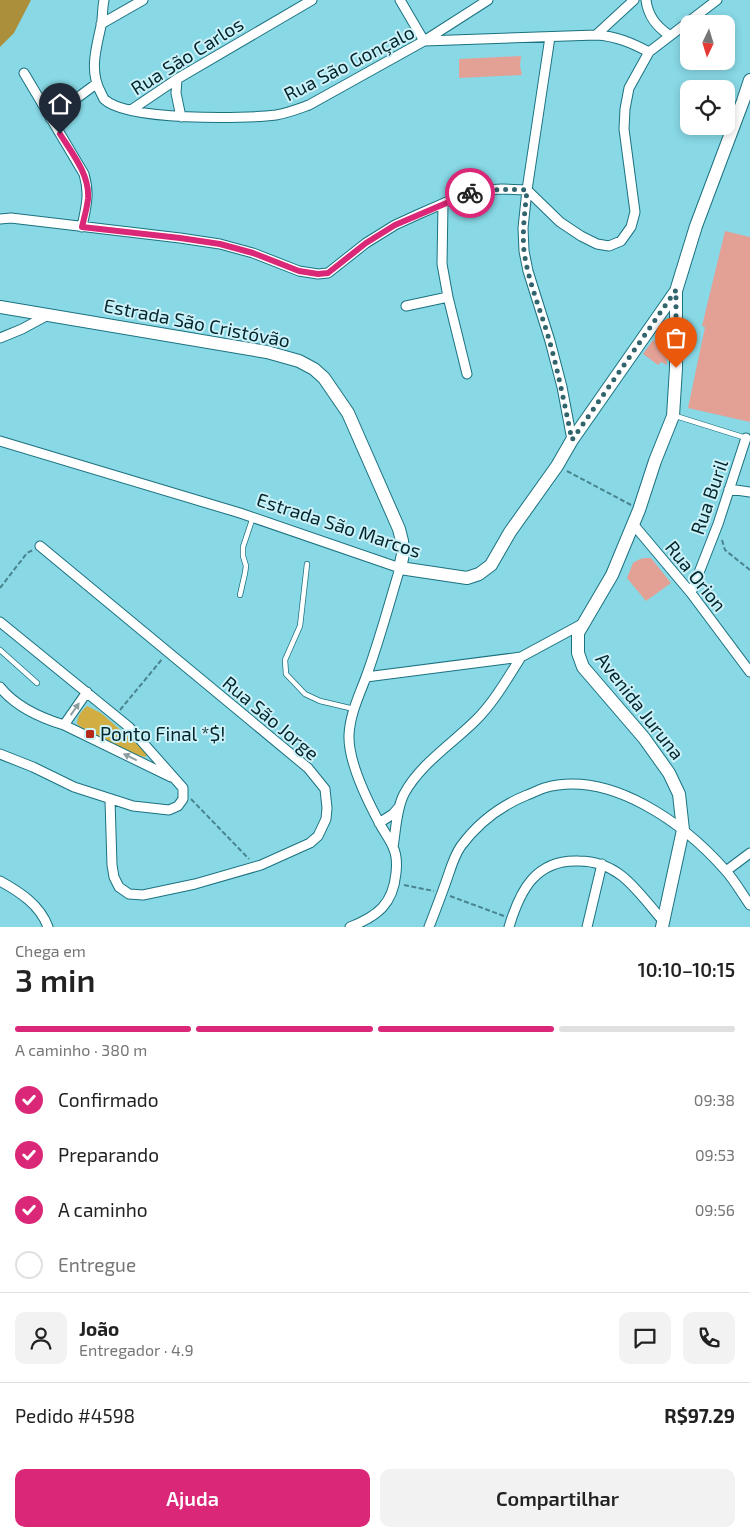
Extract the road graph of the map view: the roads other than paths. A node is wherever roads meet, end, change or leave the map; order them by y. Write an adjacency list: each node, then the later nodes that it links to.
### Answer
1 (104, 0): 9 (street)
2 (142, 0): 9 (street)
3 (312, 0): 16 (street, Rua São Carlos)
4 (400, 0): 13 (street)
5 (488, 0): 13 (street)
6 (634, 0): 10 (street)
7 (646, 0): 11 (street)
8 (717, 0): 11 (street)
9 (102, 24): 18 (street)
10 (596, 35): 12 (street, Rua São Gonçalo); 14 (street, Rua São Gonçalo)
11 (669, 35): 14 (street)
12 (550, 37): 13 (street, Rua São Gonçalo); 23 (street)
13 (424, 41): 21 (street, Rua São Gonçalo)
14 (649, 52): 23 (street)
15 (24, 73): 22 (street)
16 (177, 79): 20 (street, Rua São Carlos); 21 (street)
17 (750, 80): 19 (street)
18 (96, 84): 20 (street, Rua São Gonçalo); 22 (street)
19 (747, 102): 27 (street)
20 (131, 110): 21 (street, Rua São Gonçalo)
21 (182, 117)
22 (50, 118): 26 (street)
23 (527, 190): 24 (street); 36 (street)
24 (443, 204): 26 (street); 28 (street)
25 (0, 219): 26 (street)
26 (82, 227)
27 (676, 290): 36 (street, Estrada São Marcos); 41 (street, Avenida Juruna)
28 (448, 297): 29 (street); 33 (street)
29 (406, 306)
30 (0, 307): 31 (street, Estrada São Cristóvão)
31 (48, 314): 32 (street); 44 (street, Estrada São Cristóvão)
32 (0, 338)
33 (467, 374)
34 (680, 417): 35 (lane)
35 (746, 438): 38 (street, Rua Buril)
36 (572, 440): 44 (street, Estrada São Marcos)
37 (0, 441): 40 (street, Estrada São Marcos)
38 (730, 489): 39 (street); 45 (street, Rua Buril)
39 (750, 492)
40 (253, 517): 44 (street, Estrada São Marcos); 46 (lane)
41 (633, 524): 45 (street, Rua Orion); 48 (street, Avenida Juruna)
42 (40, 546): 60 (street, Rua São Jorge)
43 (307, 564): 56 (lane)
44 (400, 568): 52 (street)
45 (690, 593): 51 (street, Rua Orion)
46 (240, 595)
47 (0, 622): 55 (street)
48 (583, 624): 50 (street); 63 (street, Avenida Juruna)
49 (0, 650): 53 (lane)
50 (521, 658): 52 (street); 61 (street)
51 (750, 672)
52 (366, 677): 56 (street)
53 (36, 683)
54 (0, 686): 57 (street)
55 (87, 692): 57 (street, one-way to 55); 59 (street)
56 (354, 709): 62 (street)
57 (64, 725): 59 (street, one-way to 57)
58 (0, 754): 60 (street)
59 (174, 779): 60 (street)
60 (110, 800)
61 (399, 807): 62 (street); 64 (street)
62 (379, 823): 64 (street)
63 (683, 830): 67 (street); 71 (street, Avenida Juruna); 74 (street)
64 (393, 847): 73 (street)
65 (750, 853): 67 (street)
66 (602, 864): 70 (street); 71 (street); 75 (street)
67 (726, 871): 69 (street)
68 (0, 881): 72 (street)
69 (750, 905)
70 (510, 923)
71 (662, 924)
72 (48, 927)
73 (350, 927)
74 (429, 927)
75 (587, 927)

